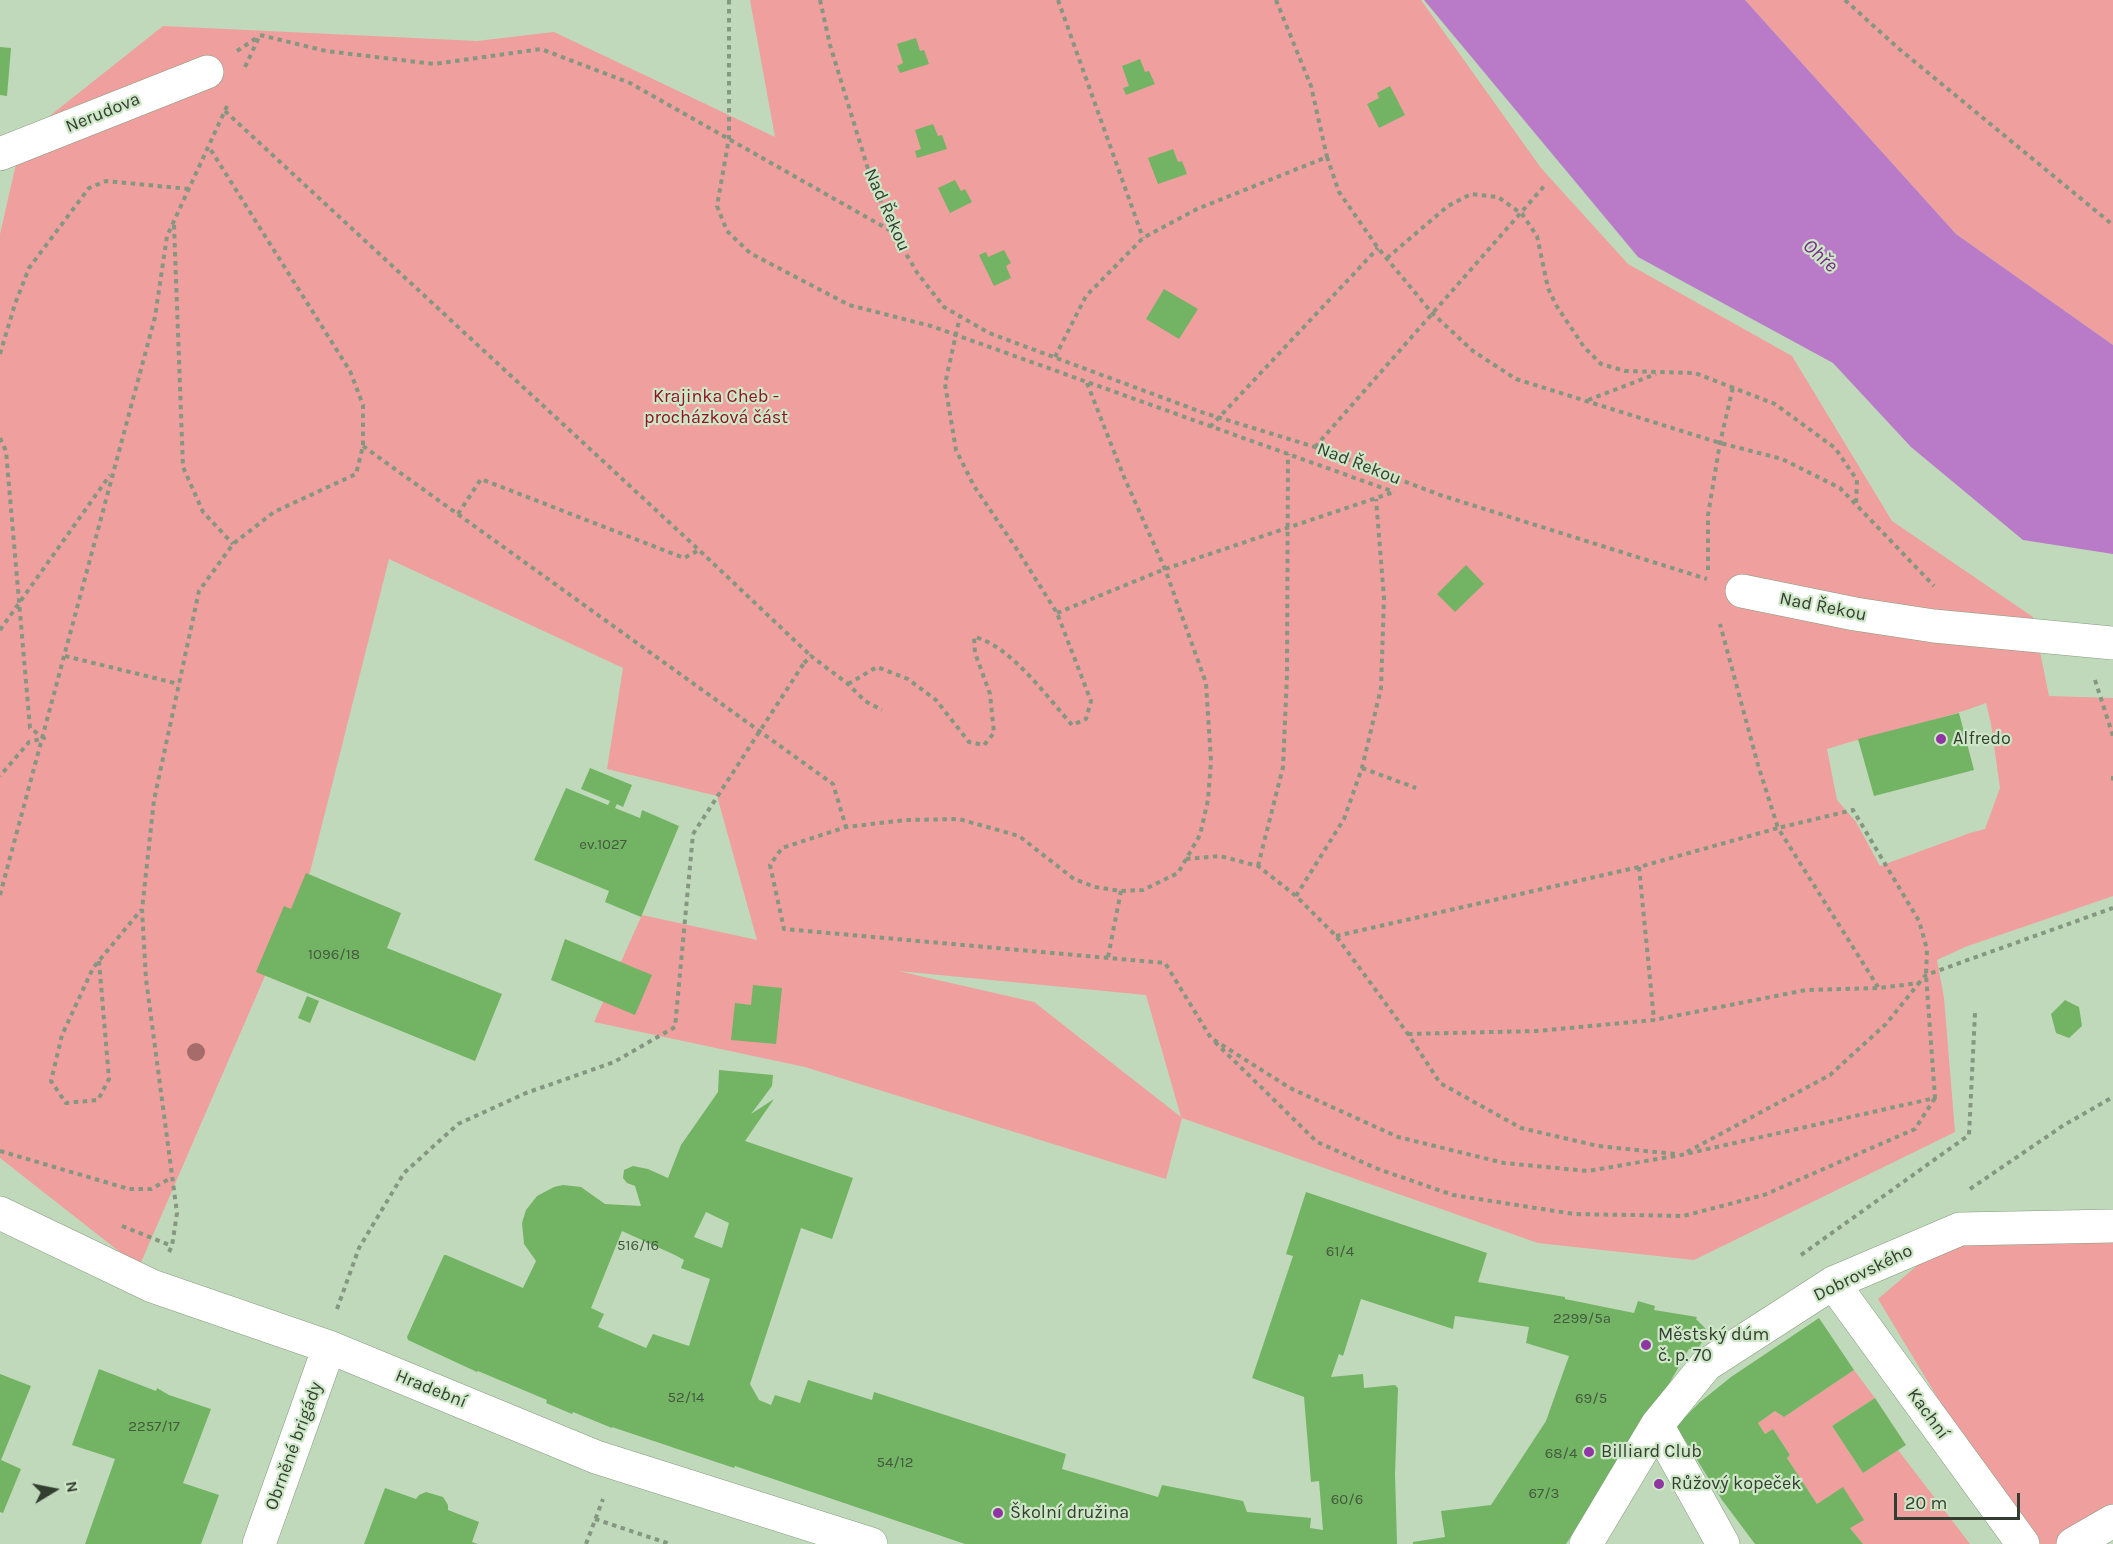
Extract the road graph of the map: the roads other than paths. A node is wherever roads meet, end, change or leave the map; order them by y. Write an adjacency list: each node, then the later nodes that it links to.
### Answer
1 (207, 72): 2 (street, Nerudova)
2 (0, 154)
3 (1742, 591): 4 (street, Nad Řekou)
4 (2098, 642)
5 (0, 1213): 8 (street, Hradební)
6 (2113, 1226): 7 (street, Dobrovského)
7 (1833, 1283): 9 (street, Dobrovského); 15 (street, Kachní)
8 (329, 1347): 11 (street, Obrněné brigády); 12 (street, Hradební)
9 (1657, 1425): 13 (street); 14 (street)
10 (2113, 1521): 16 (street)
11 (259, 1544)
12 (871, 1544)
13 (1586, 1544)
14 (1723, 1544)
15 (2023, 1544)
16 (2073, 1544)

